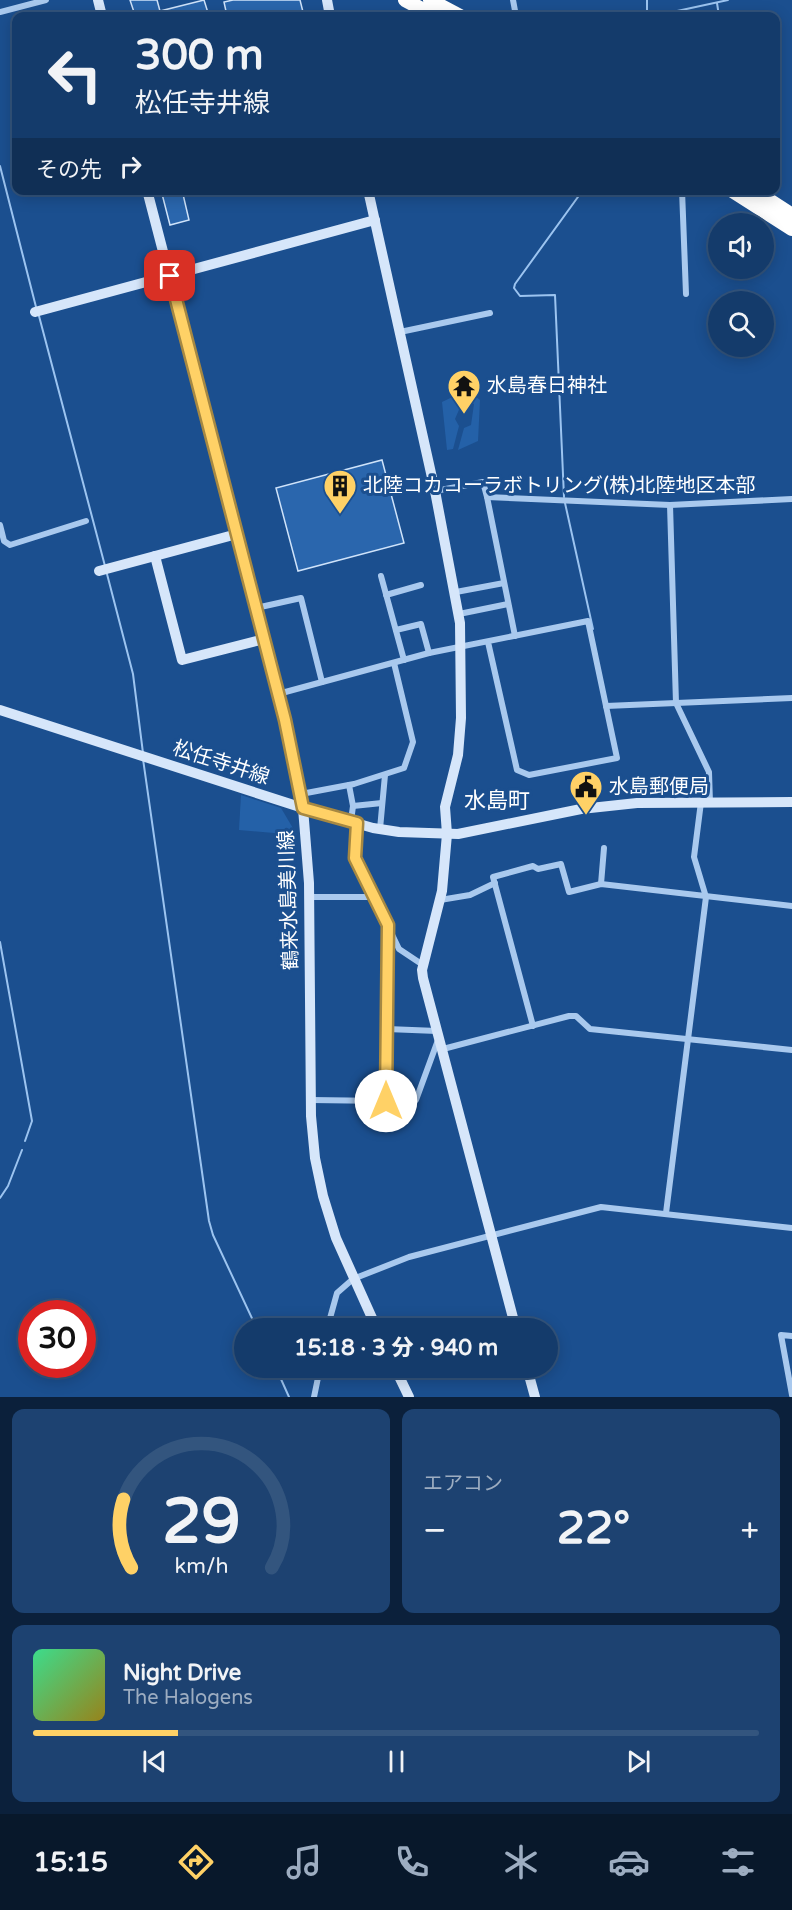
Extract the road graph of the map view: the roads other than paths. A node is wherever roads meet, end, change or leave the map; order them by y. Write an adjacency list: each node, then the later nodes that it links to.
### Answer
1 (46, 0): 4 (street)
2 (405, 0): 5 (highway)
3 (430, 0): 6 (highway)
4 (0, 12)
5 (428, 12)
6 (452, 12)
7 (148, 195): 15 (main road, 鶴来水島美川線)
8 (369, 195): 13 (main road)
9 (682, 195): 16 (street)
10 (739, 195): 14 (highway)
11 (762, 195): 12 (highway)
12 (792, 215)
13 (375, 220): 15 (main road); 19 (main road)
14 (792, 229)
15 (170, 276): 17 (main road); 26 (main road, 鶴来水島美川線)
16 (686, 294)
17 (38, 311)
18 (490, 313): 19 (street)
19 (400, 332): 20 (main road)
20 (435, 491): 21 (street); 32 (main road)
21 (487, 497): 23 (street); 30 (street)
22 (792, 499): 23 (street)
23 (670, 505): 48 (street)
24 (86, 521): 25 (street)
25 (0, 525)
26 (237, 534): 27 (main road); 35 (main road, 鶴来水島美川線)
27 (154, 556): 28 (main road); 39 (main road)
28 (103, 570)
29 (381, 576): 33 (street)
30 (504, 583): 32 (street); 34 (street)
31 (421, 585): 33 (street)
32 (456, 592): 36 (main road)
33 (386, 595): 37 (street)
34 (508, 604): 36 (street); 38 (street)
35 (256, 608): 39 (main road, 鶴来水島美川線); 45 (street)
36 (459, 614): 41 (main road)
37 (396, 630): 42 (street); 43 (street)
38 (515, 636): 40 (street); 49 (street)
39 (264, 639): 46 (main road, 鶴来水島美川線)
40 (488, 642): 41 (street); 49 (street)
41 (461, 647): 42 (street); 65 (main road)
42 (429, 653): 43 (street)
43 (404, 660): 44 (street)
44 (394, 663): 45 (street); 51 (street)
45 (322, 682): 46 (street)
46 (278, 694): 52 (main road, 鶴来水島美川線)
47 (792, 698): 48 (street)
48 (676, 703): 49 (street); 56 (street)
49 (606, 706)
50 (0, 710): 55 (main road, 松任寺井線)
51 (385, 775): 53 (street); 58 (street)
52 (298, 783): 54 (main road, 鶴来水島美川線); 55 (main road)
53 (349, 786): 54 (street); 59 (street)
54 (301, 795): 60 (main road, 鶴来水島美川線)
55 (275, 799): 60 (main road, 松任寺井線)
56 (706, 802): 57 (main road, 松任寺井線); 65 (main road, 松任寺井線); 71 (street)
57 (792, 802)
58 (382, 803): 59 (street); 63 (street)
59 (353, 806): 62 (street)
60 (303, 808): 61 (main road, 松任寺井線); 64 (main road, 鶴来水島美川線)
61 (323, 814): 62 (main road, 松任寺井線); 64 (main road)
62 (354, 822): 63 (main road, 松任寺井線); 70 (street)
63 (380, 829): 65 (main road, 松任寺井線)
64 (305, 831): 69 (main road, 鶴来水島美川線)
65 (447, 834): 72 (main road)
66 (604, 848): 68 (street)
67 (495, 883): 68 (street); 72 (street); 76 (street)
68 (601, 884): 71 (street)
69 (309, 897): 70 (street); 82 (main road, 鶴来水島美川線)
70 (374, 897): 74 (street)
71 (706, 897): 73 (street); 79 (street)
72 (440, 900): 75 (main road)
73 (792, 906)
74 (388, 925): 75 (street); 77 (street)
75 (423, 965): 78 (main road)
76 (533, 1026): 79 (street); 80 (street)
77 (387, 1029): 78 (street); 83 (street)
78 (439, 1034): 80 (main road); 83 (street)
79 (688, 1040): 81 (street); 84 (street)
80 (443, 1049): 86 (main road)
81 (792, 1050)
82 (311, 1100): 83 (street); 87 (main road, 鶴来水島美川線)
83 (386, 1101)
84 (666, 1213): 85 (street); 86 (street)
85 (792, 1228)
86 (491, 1236): 87 (street); 90 (main road)
87 (353, 1279): 88 (street); 89 (main road, 鶴来水島美川線)
88 (330, 1318)
89 (372, 1318)
90 (513, 1318)
91 (792, 1336): 95 (street)
92 (318, 1378): 96 (street)
93 (400, 1378): 97 (main road)
94 (530, 1378): 98 (main road)
95 (792, 1395)
96 (314, 1397)
97 (409, 1397)
98 (535, 1397)

